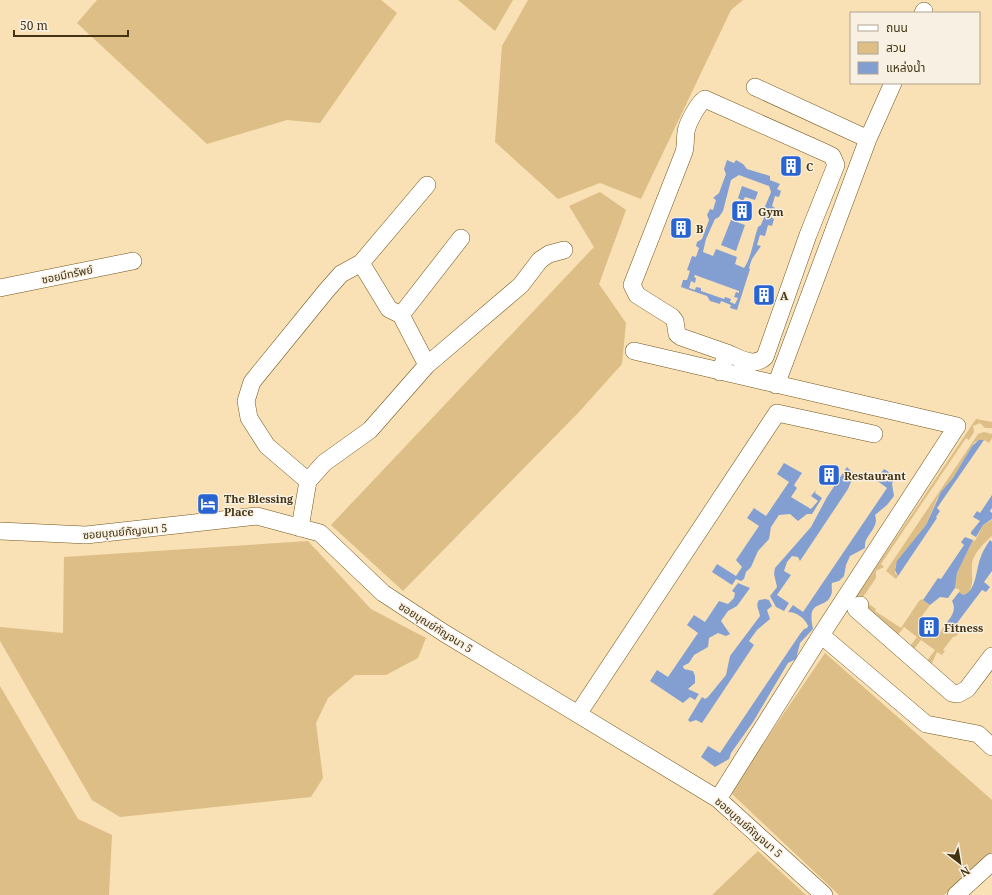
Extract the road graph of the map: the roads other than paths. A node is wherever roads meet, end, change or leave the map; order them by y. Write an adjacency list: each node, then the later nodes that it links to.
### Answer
1 (892, 84): 3 (street)
2 (755, 87): 3 (street)
3 (868, 139): 15 (street)
4 (427, 185): 8 (street)
5 (461, 238): 10 (street)
6 (564, 250): 13 (street)
7 (133, 261): 9 (street, ซอยมีทรัพย์)
8 (361, 263): 10 (street); 17 (street)
9 (0, 288)
10 (401, 315): 13 (street)
11 (634, 351): 14 (street)
12 (727, 353): 12 (street); 14 (street)
13 (427, 365): 17 (street)
14 (720, 372): 15 (street)
15 (776, 385): 20 (street)
16 (874, 434): 23 (street)
17 (308, 481): 18 (street)
18 (300, 528): 19 (street, ซอยบุณย์กัญจนา 5); 23 (street, ซอยบุณย์กัญจนา 5)
19 (0, 531)
20 (853, 605): 21 (street); 22 (street)
21 (821, 635): 24 (street); 25 (street)
22 (992, 656)
23 (578, 714): 25 (street, ซอยบุณย์กัญจนา 5)
24 (992, 746)
25 (718, 799): 27 (street, ซอยบุณย์กัญจนา 5)
26 (992, 862): 28 (street)
27 (824, 895)
28 (956, 895)

